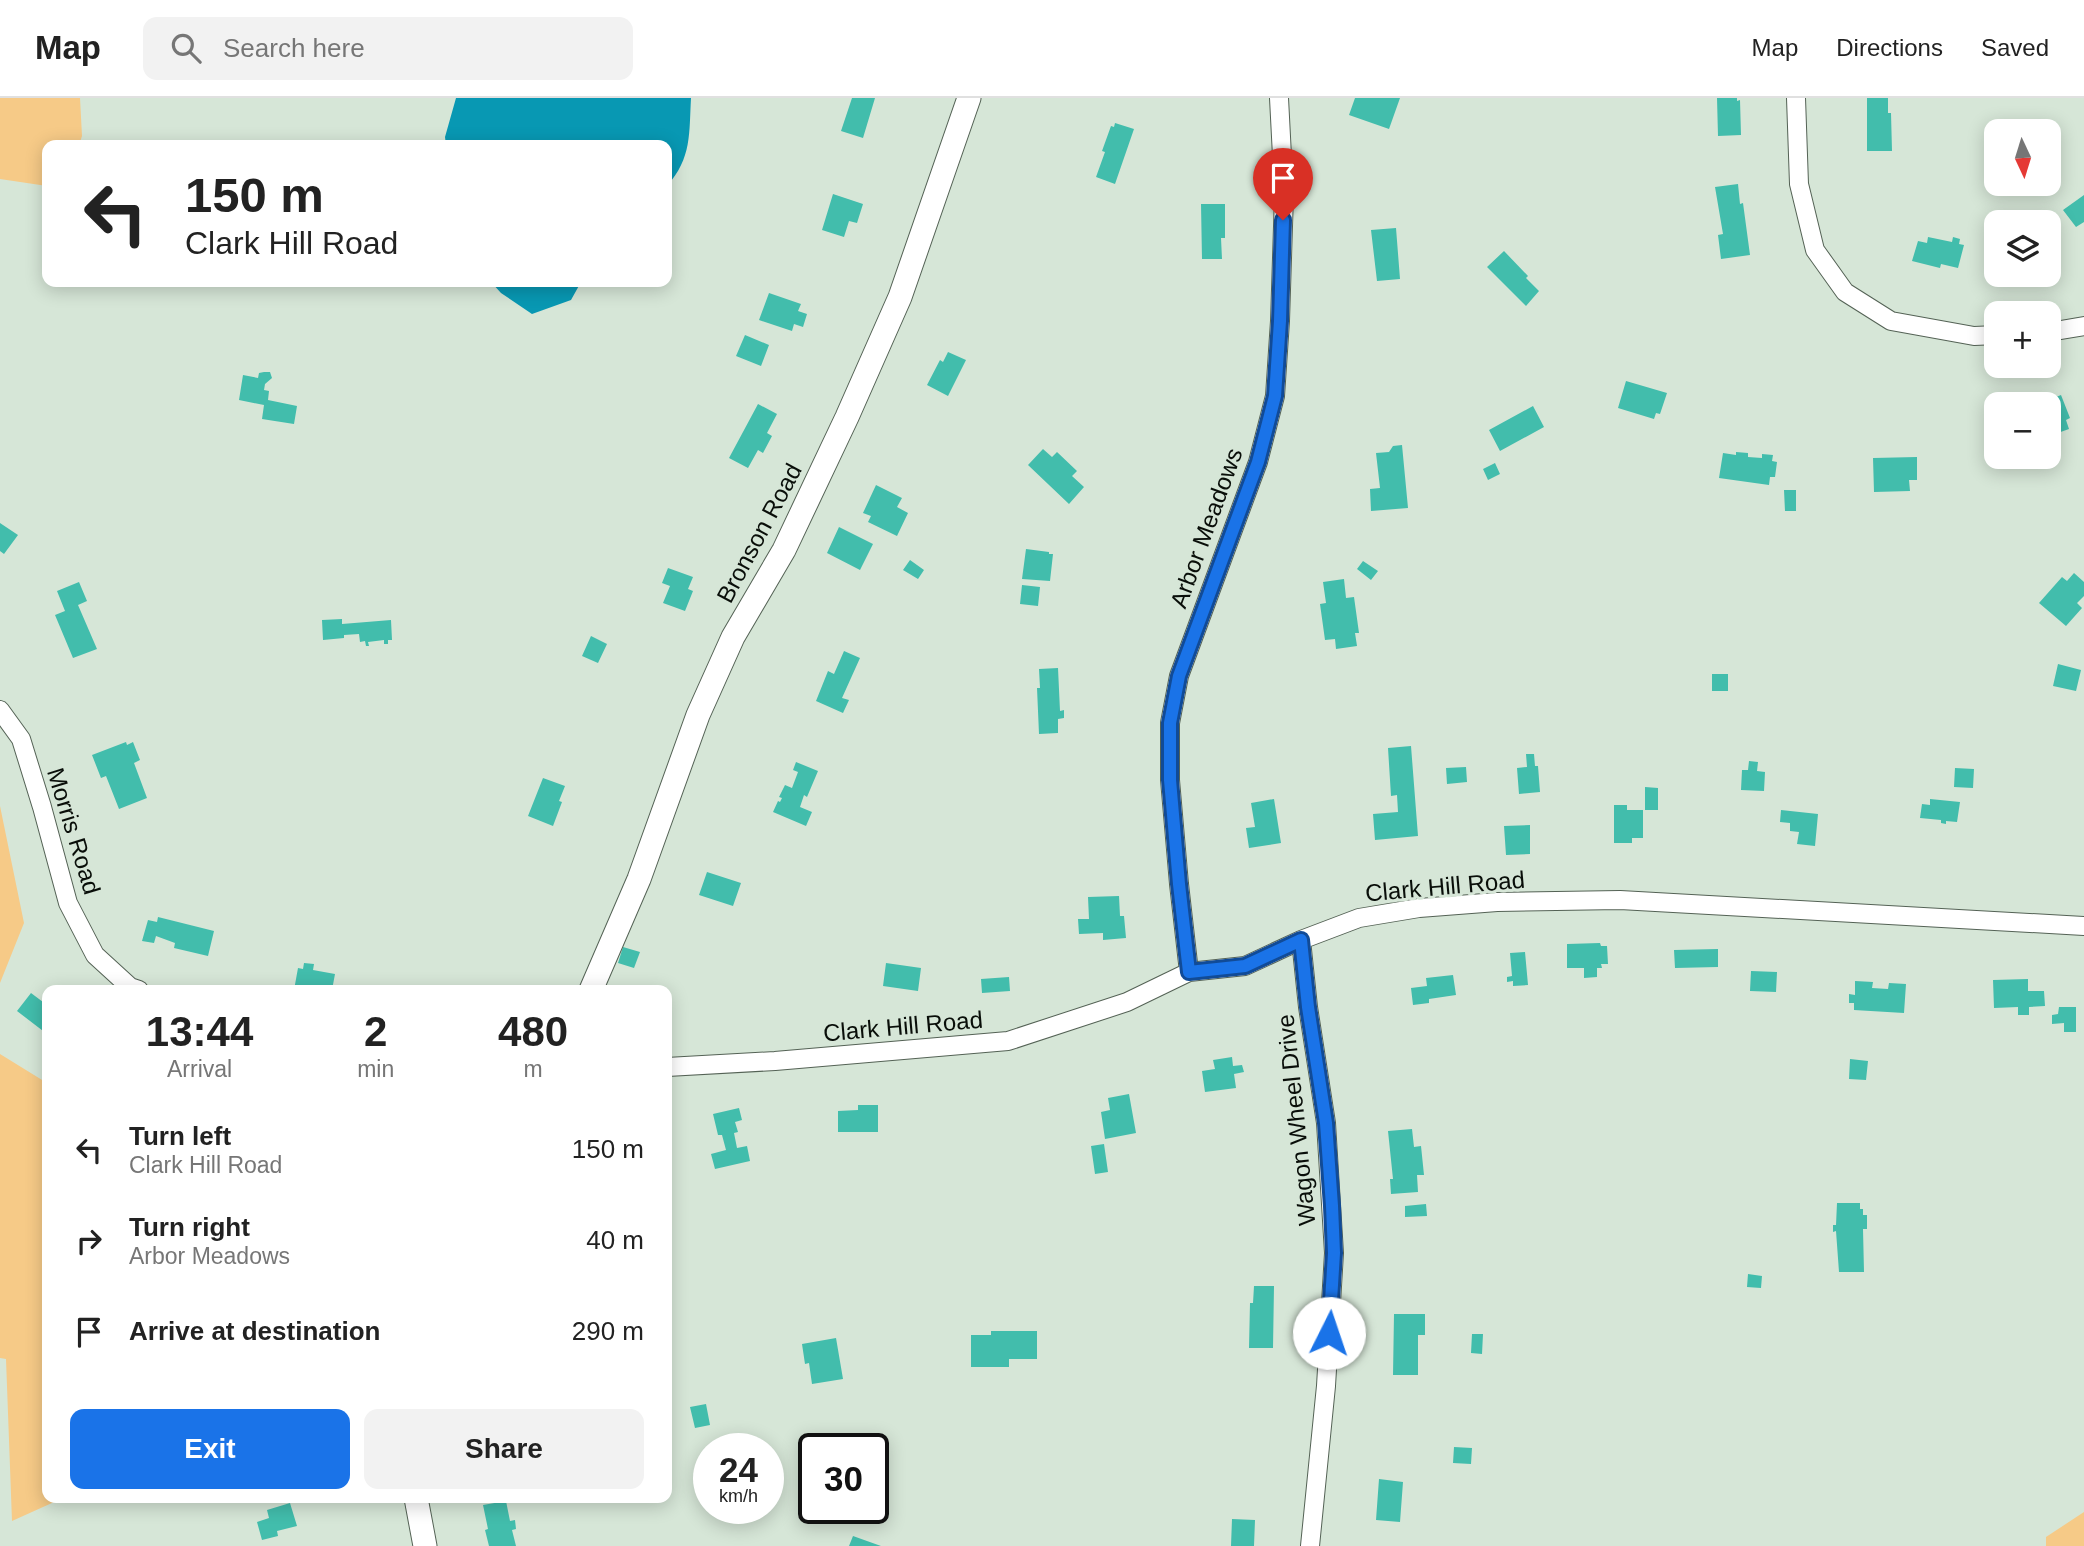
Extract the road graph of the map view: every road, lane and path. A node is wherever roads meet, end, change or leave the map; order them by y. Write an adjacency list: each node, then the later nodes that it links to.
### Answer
1 (969, 98): 12 (street, Bronson Road)
2 (1279, 98): 10 (street, Arbor Meadows)
3 (1796, 98): 6 (street)
4 (2084, 326): 5 (street)
5 (2061, 330)
6 (1984, 336)
7 (0, 710): 11 (street, Morris Road)
8 (2084, 926): 9 (street, Clark Hill Road)
9 (1301, 940): 10 (street, Clark Hill Road); 16 (street, Wagon Wheel Drive)
10 (1189, 972): 13 (street, Clark Hill Road)
11 (128, 985)
12 (593, 985)
13 (672, 1067)
14 (417, 1503): 15 (street)
15 (425, 1546)
16 (1310, 1546)

